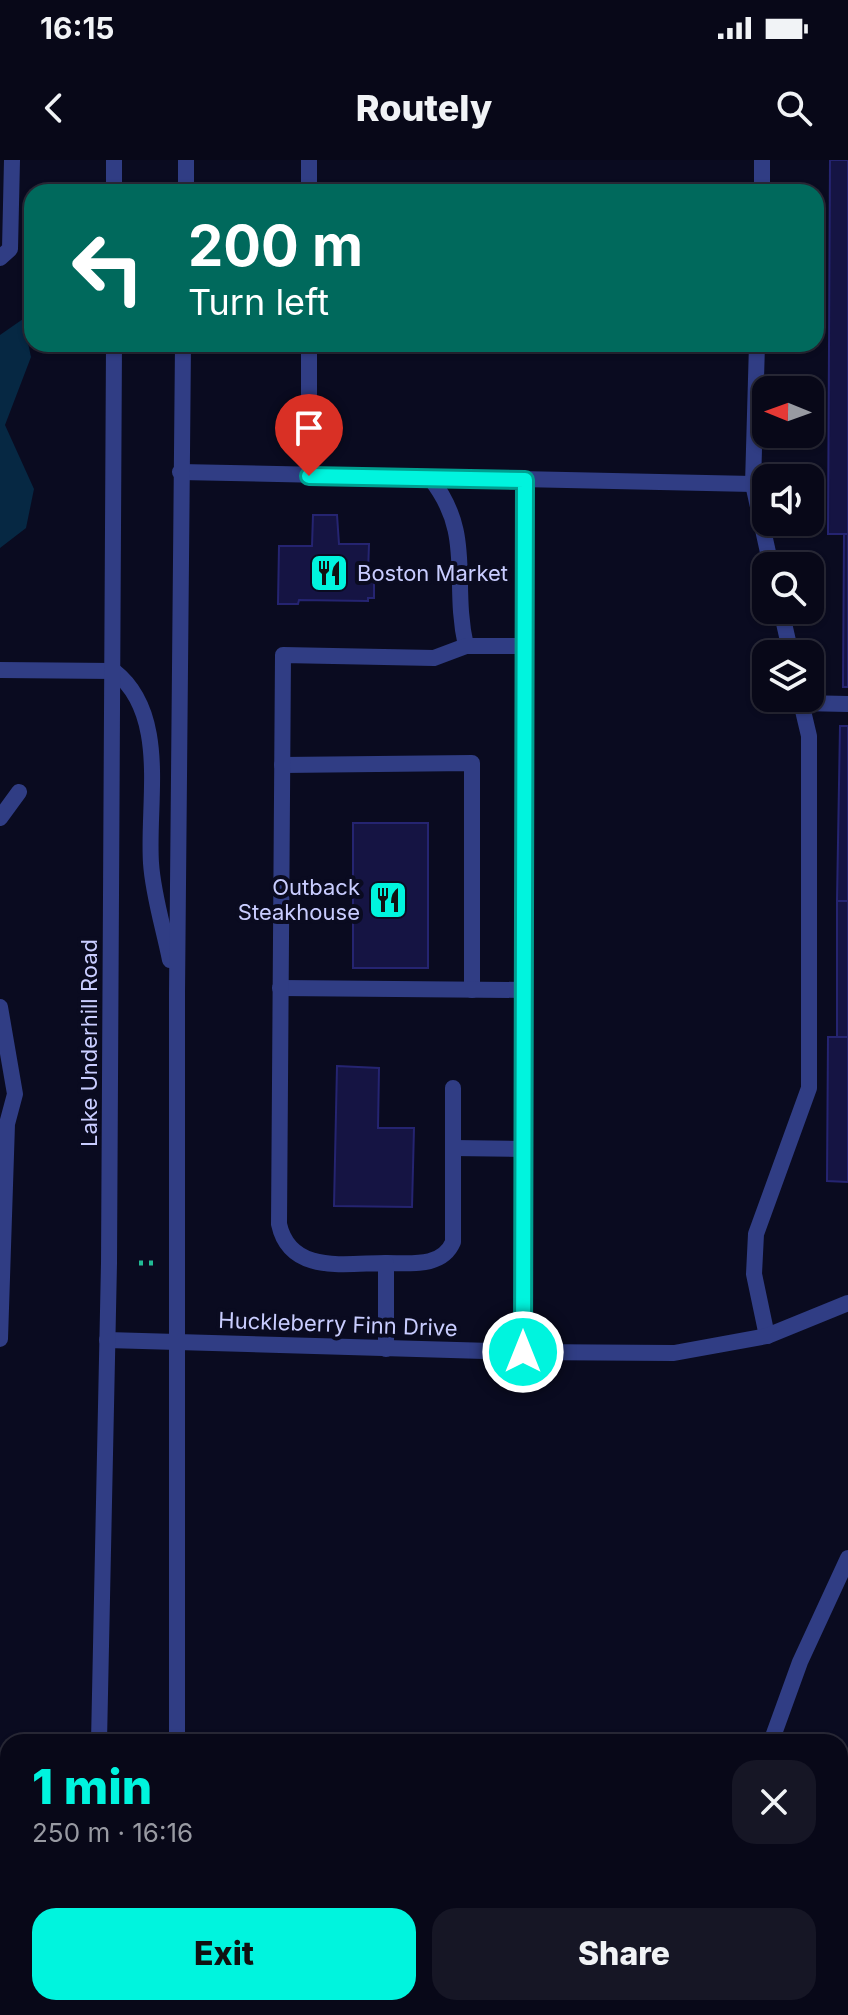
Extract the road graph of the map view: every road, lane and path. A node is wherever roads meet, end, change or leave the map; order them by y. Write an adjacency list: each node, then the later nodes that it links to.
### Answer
1 (12, 160): 10 (street)
2 (114, 160): 6 (street)
3 (186, 160): 7 (street)
4 (309, 160): 8 (street)
5 (762, 160): 9 (street)
6 (114, 184)
7 (186, 184)
8 (309, 184)
9 (762, 184)
10 (0, 258)
11 (114, 352): 24 (street, Lake Underhill Road)
12 (183, 352): 16 (street)
13 (309, 352): 17 (street)
14 (757, 352): 15 (street)
15 (754, 464)
16 (180, 472): 17 (street); 34 (street)
17 (309, 476): 18 (street)
18 (430, 478): 19 (street); 21 (street)
19 (525, 480): 20 (street); 22 (street)
20 (752, 484)
21 (466, 646): 22 (street); 28 (street)
22 (525, 646): 33 (street)
23 (0, 670): 24 (street)
24 (114, 671): 34 (street); 46 (street, Lake Underhill Road)
25 (824, 702): 26 (street)
26 (848, 704)
27 (803, 712): 44 (street)
28 (282, 765): 31 (street); 32 (street)
29 (19, 792): 30 (street)
30 (0, 818)
31 (280, 988): 32 (street); 42 (street)
32 (472, 990): 33 (street)
33 (524, 990): 39 (street)
34 (177, 993): 47 (street)
35 (0, 1007): 37 (street)
36 (453, 1088): 38 (street)
37 (4, 1121): 45 (street)
38 (453, 1148): 39 (street); 42 (street)
39 (524, 1149): 49 (street)
40 (139, 1263): 41 (path)
41 (154, 1263)
42 (386, 1263): 48 (street)
43 (848, 1303): 44 (street, Huckleberry Finn Drive)
44 (767, 1336): 49 (street, Huckleberry Finn Drive)
45 (0, 1339)
46 (107, 1340): 47 (street, Huckleberry Finn Drive); 51 (street, Lake Underhill Road)
47 (179, 1341): 48 (street, Huckleberry Finn Drive); 52 (street)
48 (386, 1349): 49 (street, Huckleberry Finn Drive)
49 (523, 1352)
50 (848, 1558): 53 (street)
51 (99, 1734)
52 (177, 1734)
53 (774, 1734)

